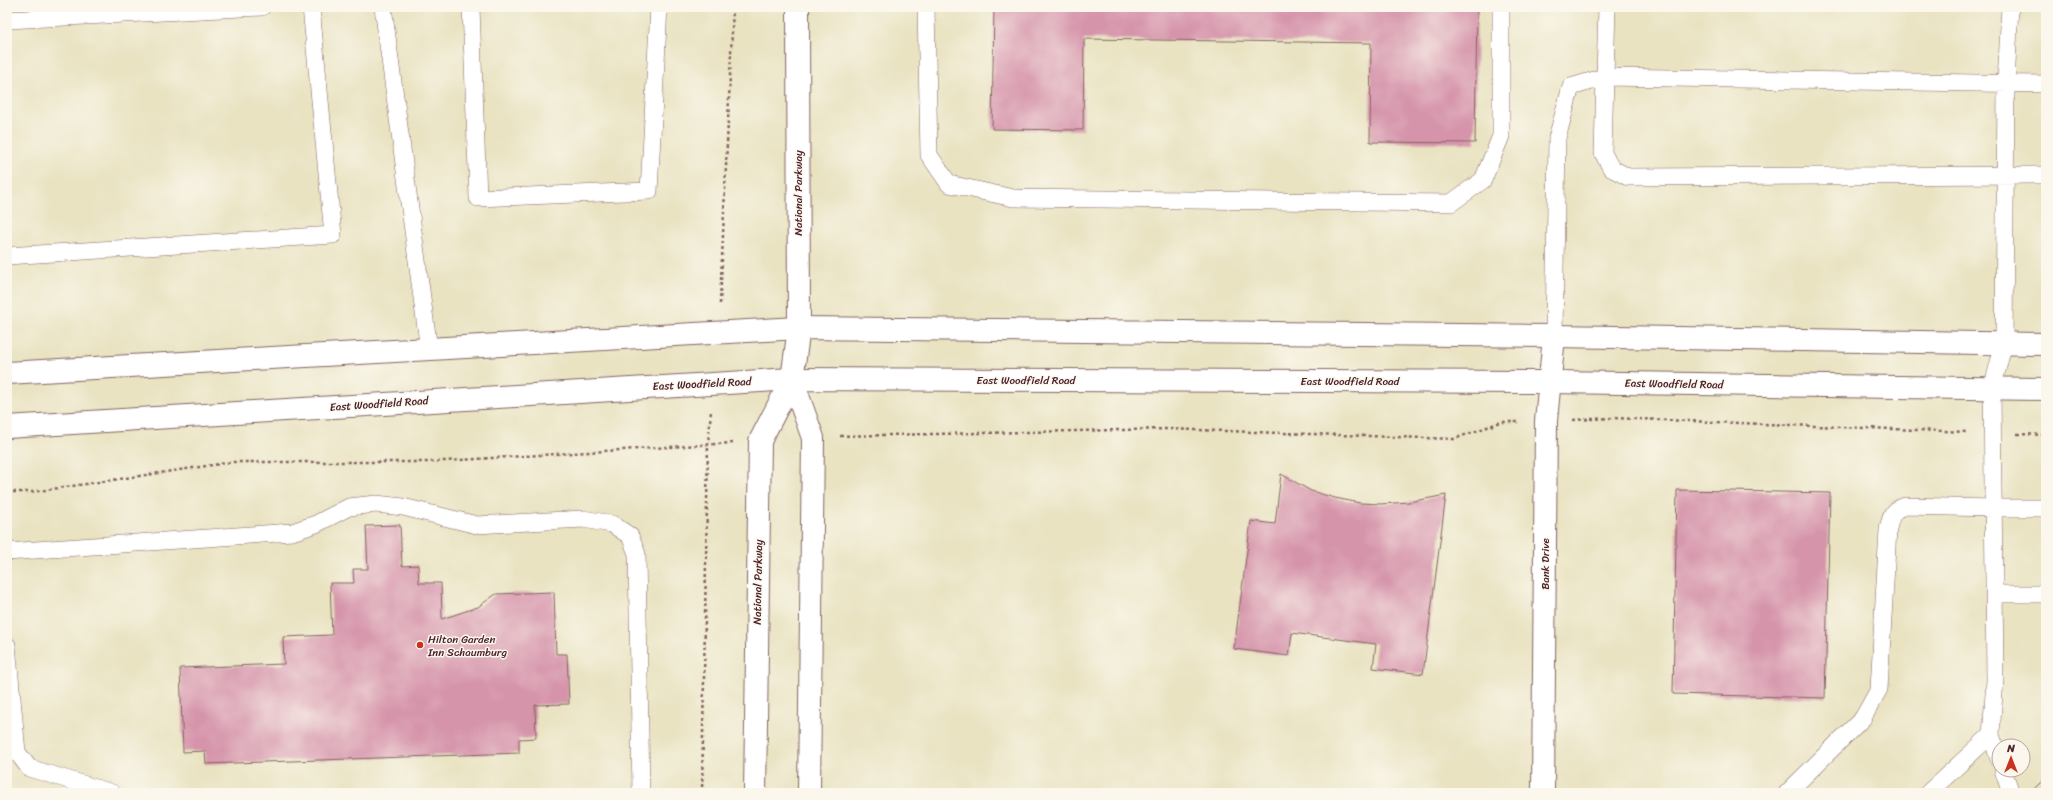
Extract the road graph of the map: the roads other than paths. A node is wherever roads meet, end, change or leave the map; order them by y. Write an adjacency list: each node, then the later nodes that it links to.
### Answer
1 (262, 7): 11 (lane)
2 (311, 7): 17 (lane)
3 (383, 7): 22 (lane)
4 (471, 7): 5 (lane)
5 (659, 7)
6 (798, 7): 18 (street, National Parkway)
7 (926, 7): 8 (lane)
8 (1501, 7)
9 (1607, 7): 12 (lane)
10 (2010, 7): 13 (lane)
11 (7, 20)
12 (1605, 76): 13 (lane); 15 (lane); 19 (lane)
13 (2006, 83): 14 (lane); 15 (lane)
14 (2046, 84)
15 (2006, 175): 16 (lane); 20 (lane)
16 (2046, 175)
17 (7, 256)
18 (799, 328): 19 (street); 22 (street); 24 (street, National Parkway)
19 (1554, 336): 20 (street); 25 (street, Bank Drive)
20 (2004, 343): 21 (street); 26 (lane)
21 (2046, 344)
22 (429, 350): 23 (street)
23 (7, 373)
24 (792, 379): 25 (street, East Woodfield Road); 28 (street, East Woodfield Road); 40 (street, National Parkway); 41 (street, National Parkway)
25 (1550, 382): 26 (street, East Woodfield Road); 42 (street, Bank Drive)
26 (1992, 389): 27 (street, East Woodfield Road); 29 (lane)
27 (2046, 389)
28 (7, 427)
29 (1993, 508): 30 (lane); 32 (lane); 43 (lane)
30 (2046, 508)
31 (7, 552): 39 (lane)
32 (1994, 594): 33 (lane); 35 (lane)
33 (2046, 594)
34 (7, 645): 38 (lane)
35 (1991, 735): 36 (lane); 44 (lane)
36 (1992, 738)
37 (2006, 778): 45 (lane)
38 (112, 793)
39 (641, 793)
40 (755, 793)
41 (809, 793)
42 (1543, 793)
43 (1787, 793)
44 (1928, 793)
45 (2011, 793)

